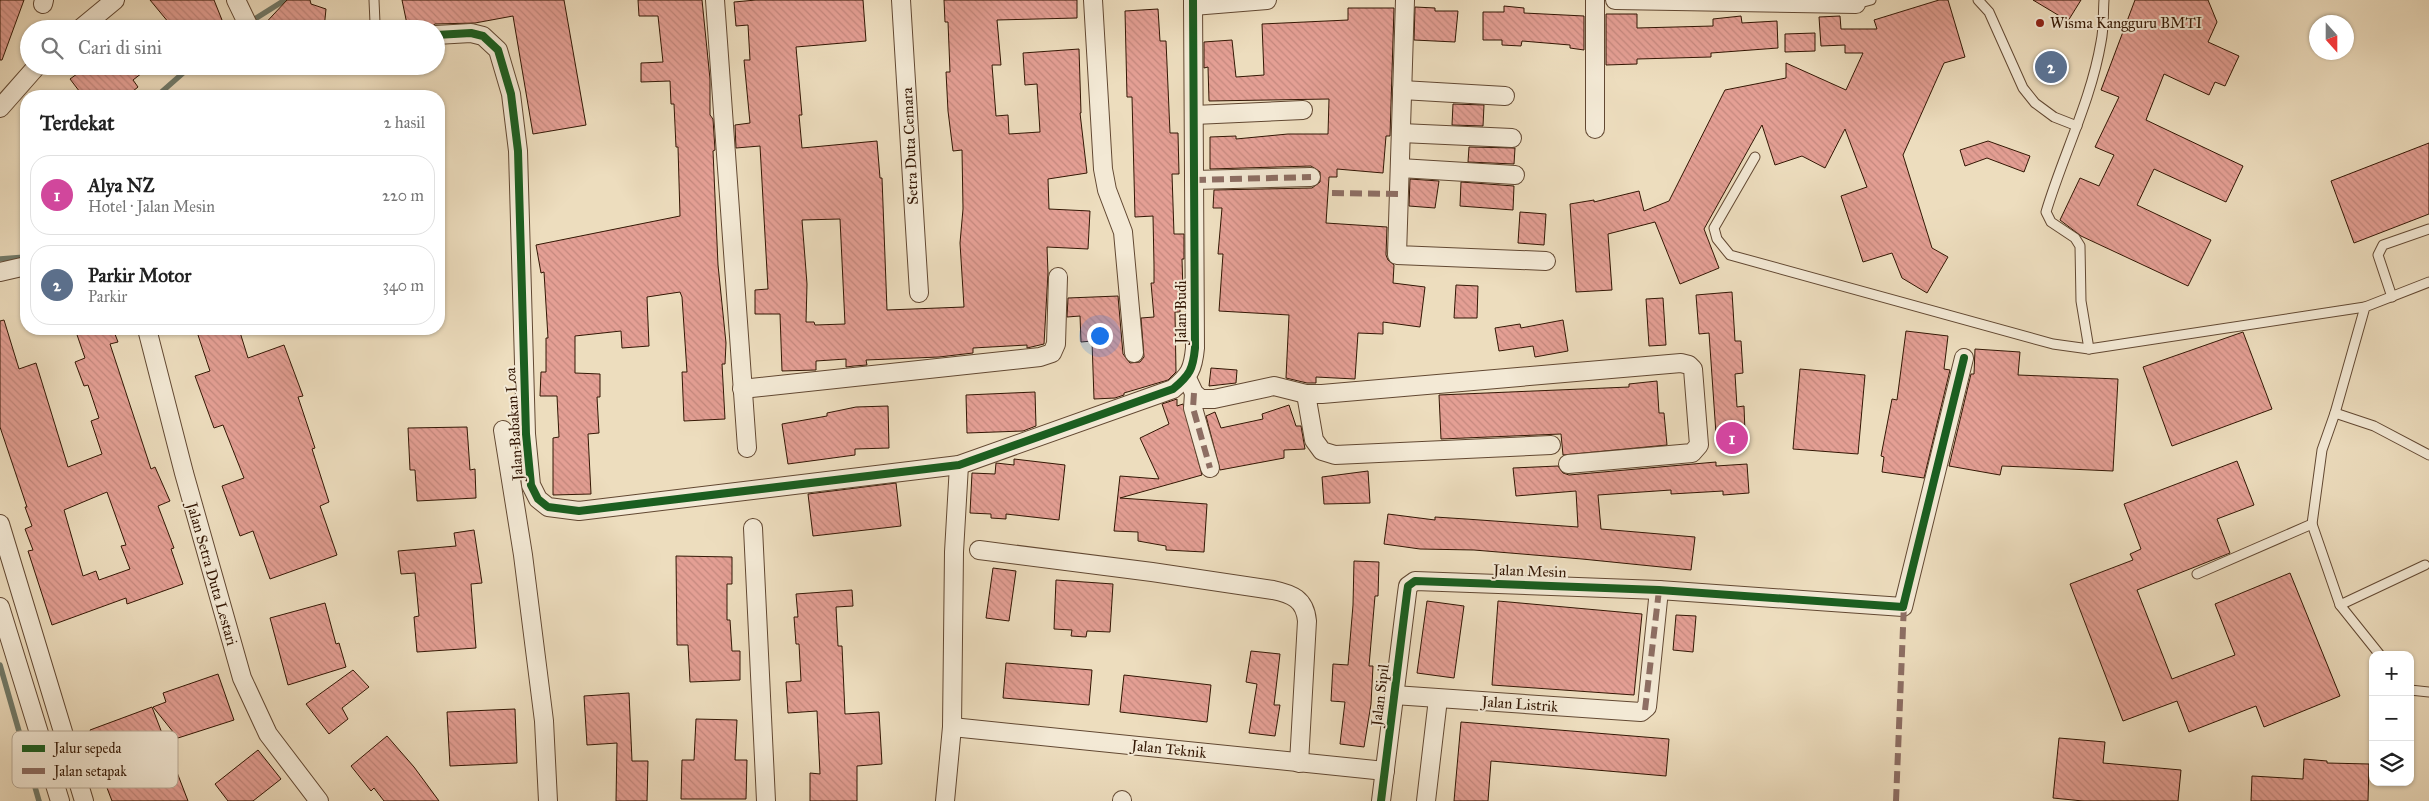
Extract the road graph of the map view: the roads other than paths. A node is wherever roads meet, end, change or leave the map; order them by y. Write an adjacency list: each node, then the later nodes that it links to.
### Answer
1 (115, 0): 15 (street)
2 (236, 0): 16 (street)
3 (374, 0): 17 (lane)
4 (715, 0): 48 (street)
5 (901, 0): 40 (street, Setra Duta Cemara)
6 (1093, 0): 45 (street)
7 (1267, 0): 14 (street)
8 (1405, 0): 20 (street)
9 (1595, 0): 26 (street)
10 (1615, 0): 13 (street)
11 (1978, 0): 25 (lane)
12 (2104, 0): 25 (lane)
13 (1861, 1)
14 (1193, 3): 24 (street, Jalan Budi)
15 (91, 20)
16 (246, 20)
17 (375, 20)
18 (445, 34): 55 (street, Jalan Babakan Loa)
19 (29, 75): 22 (street)
20 (1402, 90): 21 (street); 27 (street)
21 (1505, 96)
22 (0, 108)
23 (1303, 110): 24 (street)
24 (1194, 115): 33 (street, Jalan Budi)
25 (2077, 126): 44 (lane)
26 (1595, 129)
27 (1401, 133): 28 (street); 30 (street)
28 (1512, 138)
29 (1755, 157): 44 (lane)
30 (1400, 168): 31 (street); 35 (street)
31 (1515, 175)
32 (1311, 177): 33 (street)
33 (1194, 180): 47 (street, Jalan Budi)
34 (2429, 229): 41 (lane)
35 (1546, 261)
36 (20, 267): 37 (street)
37 (0, 272)
38 (1058, 277): 48 (street)
39 (2429, 282): 41 (lane)
40 (919, 293)
41 (2392, 297): 42 (lane)
42 (2365, 307): 44 (lane); 50 (lane)
43 (149, 335): 82 (street, Jalan Setra Duta Lestari)
44 (2088, 349)
45 (1134, 353)
46 (1964, 358): 64 (street)
47 (1191, 385): 49 (street); 55 (street); 57 (street)
48 (742, 388): 53 (street)
49 (1306, 394): 52 (street); 56 (street)
50 (2335, 413): 54 (lane); 59 (lane)
51 (503, 430): 83 (street)
52 (1551, 445)
53 (747, 448)
54 (2429, 455)
55 (959, 464): 73 (street)
56 (1568, 464)
57 (1210, 468)
58 (0, 524): 75 (street)
59 (2312, 524): 63 (lane); 66 (lane)
60 (753, 528): 84 (street)
61 (979, 550): 76 (street)
62 (2425, 565): 66 (lane)
63 (2197, 574)
64 (1658, 590): 65 (street, Jalan Mesin); 72 (street, Jalan Listrik)
65 (1407, 593): 71 (street, Jalan Sipil)
66 (2340, 605): 68 (lane)
67 (0, 607): 74 (street)
68 (2377, 651)
69 (2414, 690): 70 (lane)
70 (2429, 692)
71 (1394, 695): 72 (street, Jalan Listrik); 77 (street, Jalan Sipil)
72 (1438, 699): 87 (street)
73 (952, 727): 76 (street, Jalan Teknik); 85 (street)
74 (38, 731)
75 (63, 731)
76 (1299, 762): 77 (street, Jalan Teknik)
77 (1385, 771): 86 (street, Jalan Sipil)
78 (56, 788): 80 (street)
79 (80, 788): 81 (street)
80 (60, 801)
81 (84, 801)
82 (319, 801)
83 (548, 801)
84 (766, 801)
85 (945, 801)
86 (1381, 801)
87 (1426, 801)

